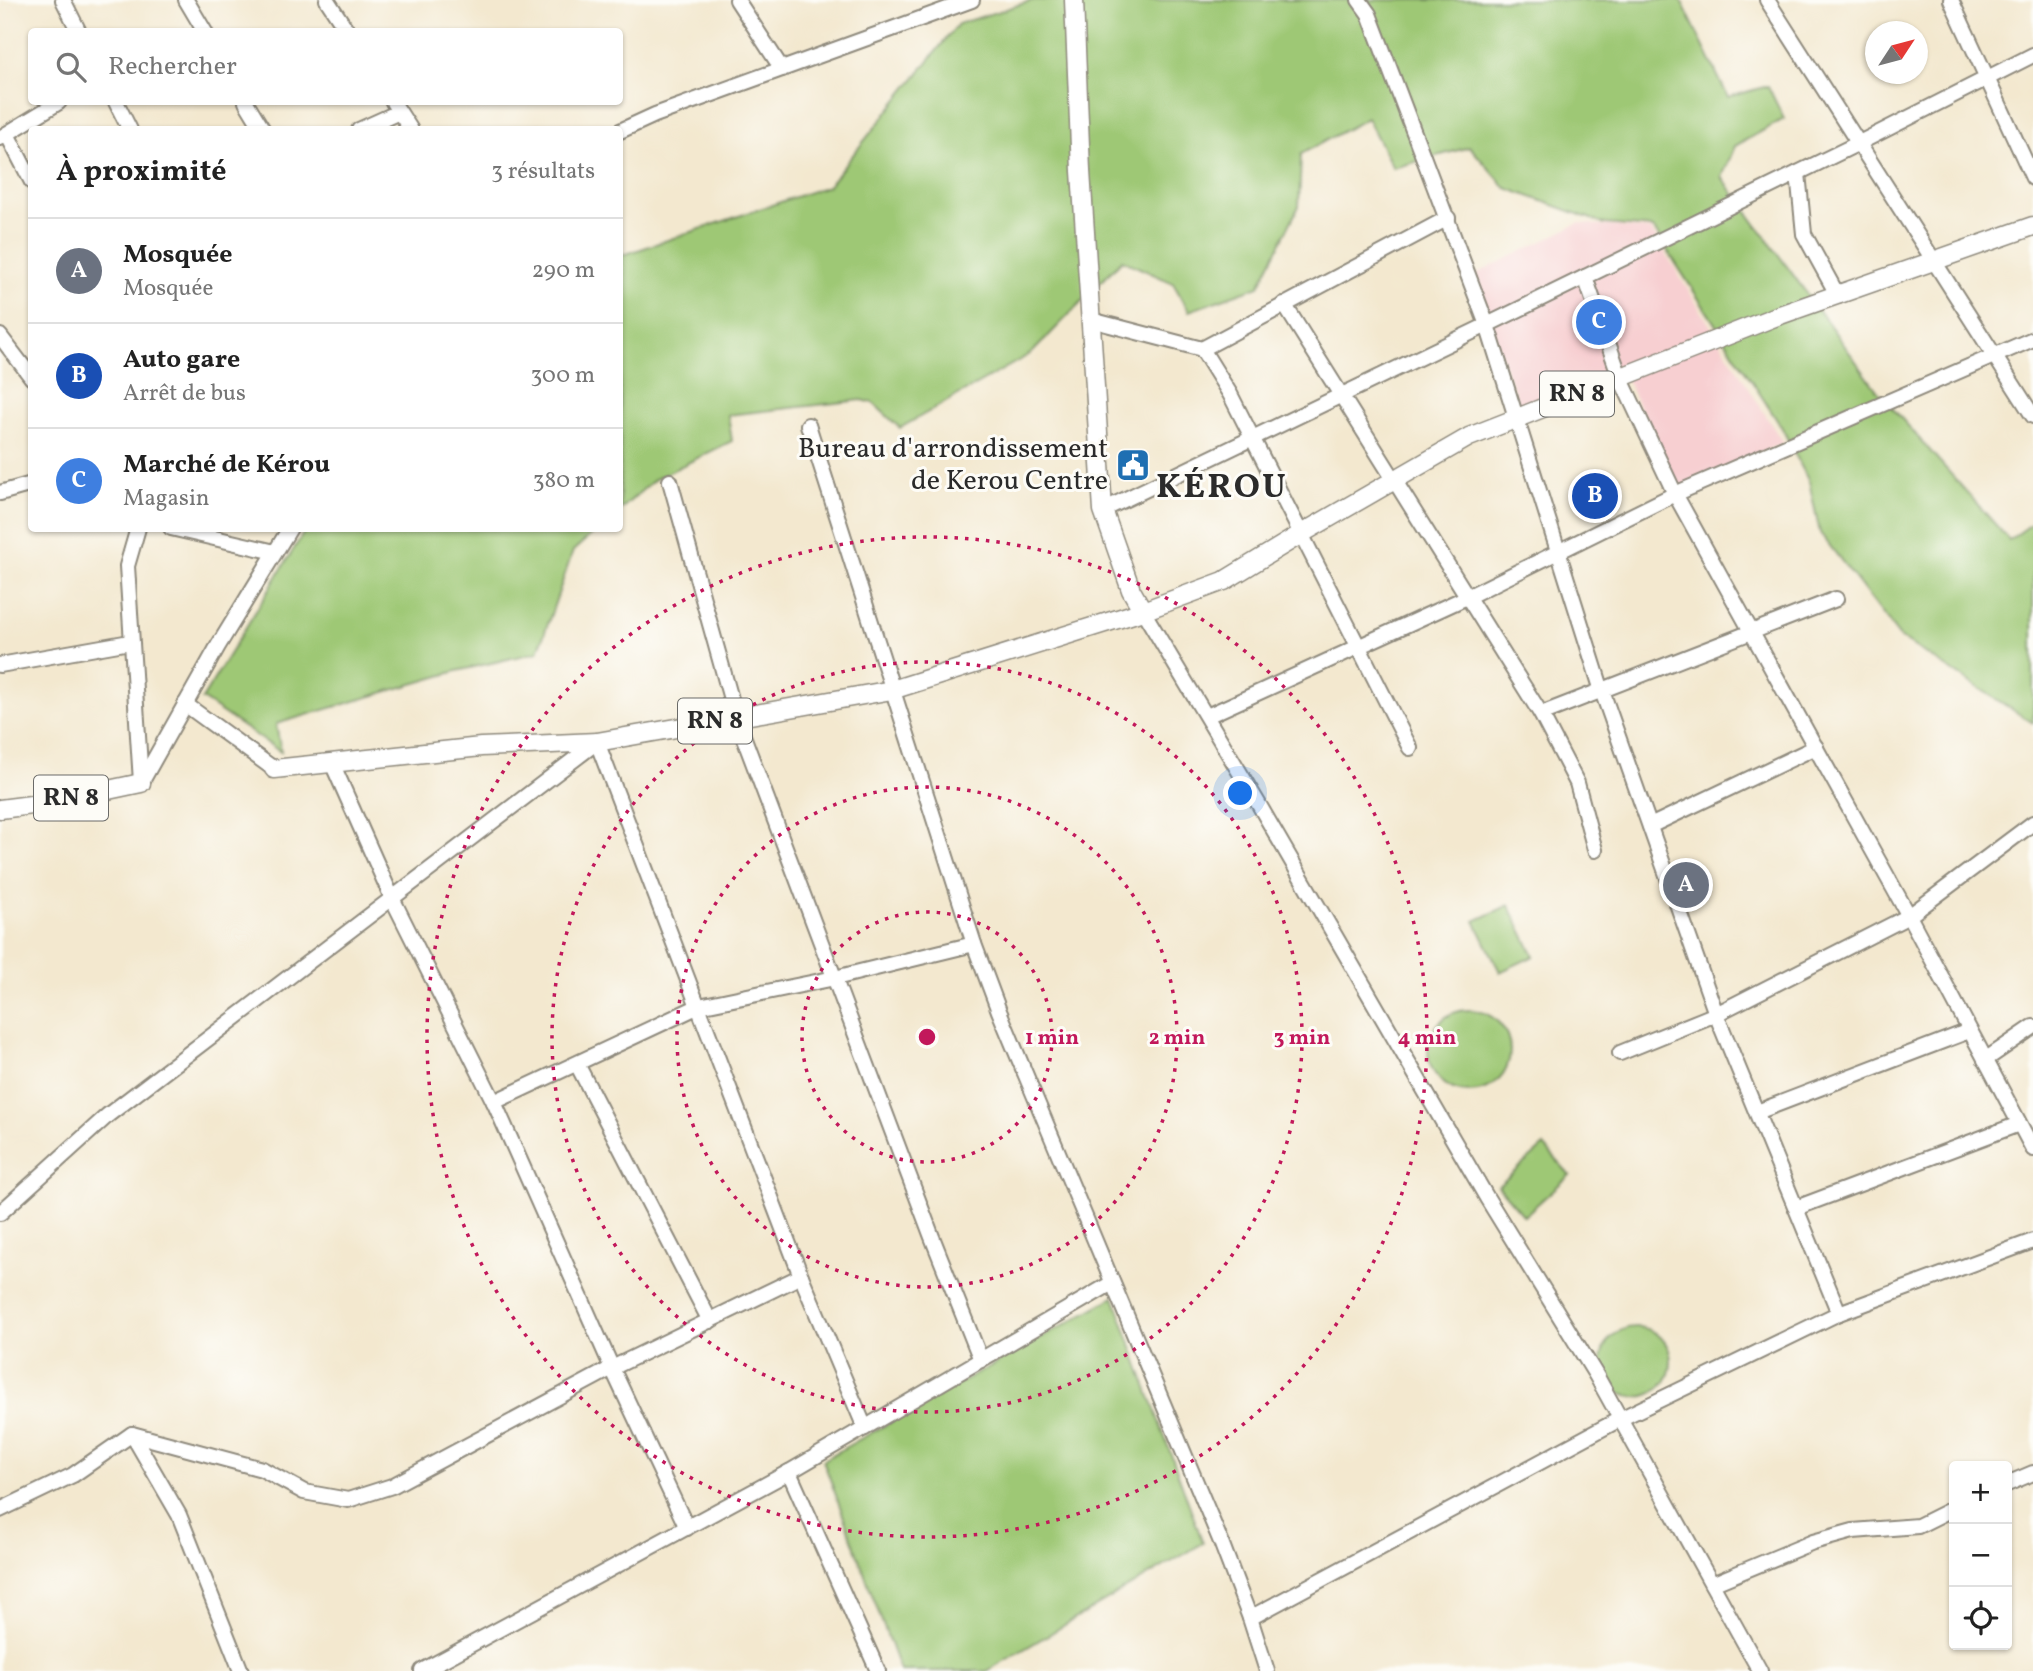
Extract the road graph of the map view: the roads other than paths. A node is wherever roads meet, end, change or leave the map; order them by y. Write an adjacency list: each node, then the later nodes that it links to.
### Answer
1 (63, 0): 10 (street)
2 (186, 0): 11 (street)
3 (327, 0): 12 (street)
4 (737, 0): 14 (street)
5 (1074, 0): 36 (main road)
6 (1359, 0): 30 (street)
7 (1767, 0): 26 (street)
8 (1951, 0): 15 (street)
9 (963, 2): 14 (street)
10 (77, 28)
11 (203, 28)
12 (345, 28)
13 (2033, 55): 15 (street)
14 (782, 69): 24 (street)
15 (1986, 78): 26 (street); 29 (street)
16 (54, 105): 25 (street)
17 (118, 105): 20 (street)
18 (248, 105): 21 (street)
19 (396, 107): 22 (street); 23 (street)
20 (128, 126)
21 (261, 126)
22 (365, 126)
23 (408, 126)
24 (623, 130)
25 (3, 136): 28 (street)
26 (1859, 143): 27 (street); 32 (street)
27 (1798, 173): 33 (street); 34 (street)
28 (28, 176)
29 (2033, 178)
30 (1448, 218): 35 (street); 37 (street)
31 (2033, 226): 32 (main road, RN 8)
32 (1935, 262): 34 (main road, RN 8); 41 (street)
33 (1585, 278): 37 (street); 43 (street)
34 (1838, 296): 43 (main road, RN 8)
35 (1284, 304): 40 (street); 44 (street)
36 (1091, 320): 40 (street); 55 (main road)
37 (1487, 325): 44 (street); 46 (street)
38 (0, 336): 42 (street)
39 (2033, 339): 41 (street)
40 (1202, 349): 48 (street)
41 (1994, 356): 45 (street); 53 (street)
42 (28, 371)
43 (1621, 377): 46 (main road, RN 8); 53 (street)
44 (1342, 396): 48 (street); 49 (street)
45 (2033, 416)
46 (1517, 418): 49 (main road, RN 8); 61 (street)
47 (808, 425): 69 (street)
48 (1253, 438): 55 (street); 59 (street)
49 (1396, 480): 59 (main road, RN 8); 62 (street)
50 (670, 481): 74 (street)
51 (28, 485): 52 (street)
52 (4, 492): 54 (street)
53 (1675, 494): 61 (street); 65 (street)
54 (28, 495)
55 (1103, 510): 64 (main road)
56 (137, 532): 66 (street)
57 (188, 532): 60 (street)
58 (288, 532): 60 (street)
59 (1301, 534): 64 (main road, RN 8); 67 (street)
60 (275, 552): 71 (street)
61 (1557, 552): 62 (street); 70 (street)
62 (1467, 597): 67 (street); 72 (street)
63 (1836, 599): 65 (street)
64 (1143, 611): 69 (main road, RN 8); 73 (street)
65 (1753, 632): 70 (street); 76 (street)
66 (130, 642): 68 (street); 80 (street)
67 (1359, 646): 73 (street); 77 (street)
68 (0, 665)
69 (892, 690): 74 (main road, RN 8); 87 (street)
70 (1602, 691): 72 (street); 83 (street)
71 (185, 704): 79 (street); 80 (street)
72 (1541, 714): 84 (street)
73 (1207, 716): 109 (street)
74 (736, 717): 75 (main road, RN 8); 88 (street)
75 (597, 742): 78 (main road, RN 8); 85 (street); 89 (street)
76 (1815, 747): 83 (street); 86 (street)
77 (1410, 748)
78 (332, 763): 79 (main road, RN 8); 85 (street)
79 (274, 769)
80 (141, 783): 81 (main road, RN 8)
81 (0, 809)
82 (2033, 823): 86 (street)
83 (1650, 826): 90 (street)
84 (1595, 850)
85 (392, 898): 96 (street); 101 (street)
86 (1909, 916): 90 (street); 92 (street)
87 (974, 944): 88 (street); 104 (street)
88 (835, 978): 89 (street); 107 (street)
89 (699, 1006): 95 (street); 103 (street)
90 (1716, 1014): 93 (street); 97 (street)
91 (2033, 1027): 94 (street)
92 (1969, 1031): 94 (street); 97 (street)
93 (1620, 1054)
94 (1985, 1060): 98 (street)
95 (577, 1063): 96 (street); 106 (street)
96 (494, 1102): 108 (street)
97 (1757, 1112): 100 (street)
98 (2020, 1124): 99 (street); 100 (street)
99 (2033, 1149)
100 (1796, 1208): 105 (street)
101 (0, 1213)
102 (2033, 1241): 105 (street)
103 (801, 1276): 106 (street); 110 (street)
104 (1112, 1283): 107 (street); 119 (street)
105 (1839, 1313): 109 (street)
106 (710, 1321): 108 (street)
107 (981, 1360): 110 (street)
108 (612, 1368): 111 (street); 117 (street)
109 (1620, 1419): 118 (street); 119 (street)
110 (866, 1428): 112 (street)
111 (132, 1434): 115 (street); 120 (street)
112 (789, 1472): 117 (street); 122 (street)
113 (2033, 1473): 114 (street)
114 (2012, 1482)
115 (0, 1510)
116 (1949, 1510): 118 (street)
117 (687, 1528): 121 (street)
118 (1712, 1584): 124 (street)
119 (1250, 1618): 123 (street)
120 (242, 1671)
121 (422, 1671)
122 (878, 1671)
123 (1267, 1671)
124 (1760, 1671)

